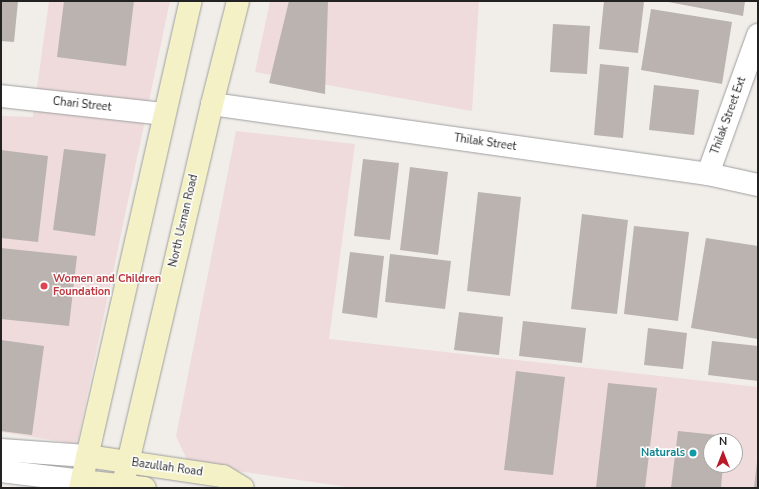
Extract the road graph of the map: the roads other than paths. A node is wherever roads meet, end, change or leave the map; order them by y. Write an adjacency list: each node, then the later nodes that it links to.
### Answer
1 (191, 1): 6 (main road)
2 (238, 1): 5 (main road, North Usman Road)
3 (758, 36): 7 (street, Thilak Street Ext)
4 (1, 96): 6 (street, Chari Street)
5 (212, 104): 7 (street, Thilak Street); 11 (main road, North Usman Road)
6 (163, 114): 10 (main road)
7 (708, 174): 8 (street, Thilak Street)
8 (758, 185)
9 (1, 450): 10 (street)
10 (87, 456): 11 (main road, Bazullah Road); 13 (main road)
11 (128, 462): 14 (main road, North Usman Road); 16 (main road, Bazullah Road)
12 (1, 471): 13 (street, Bazullah Road)
13 (81, 485): 14 (main road, Bazullah Road)
14 (122, 487): 15 (main road, Bazullah Road)
15 (145, 488)
16 (243, 488)

